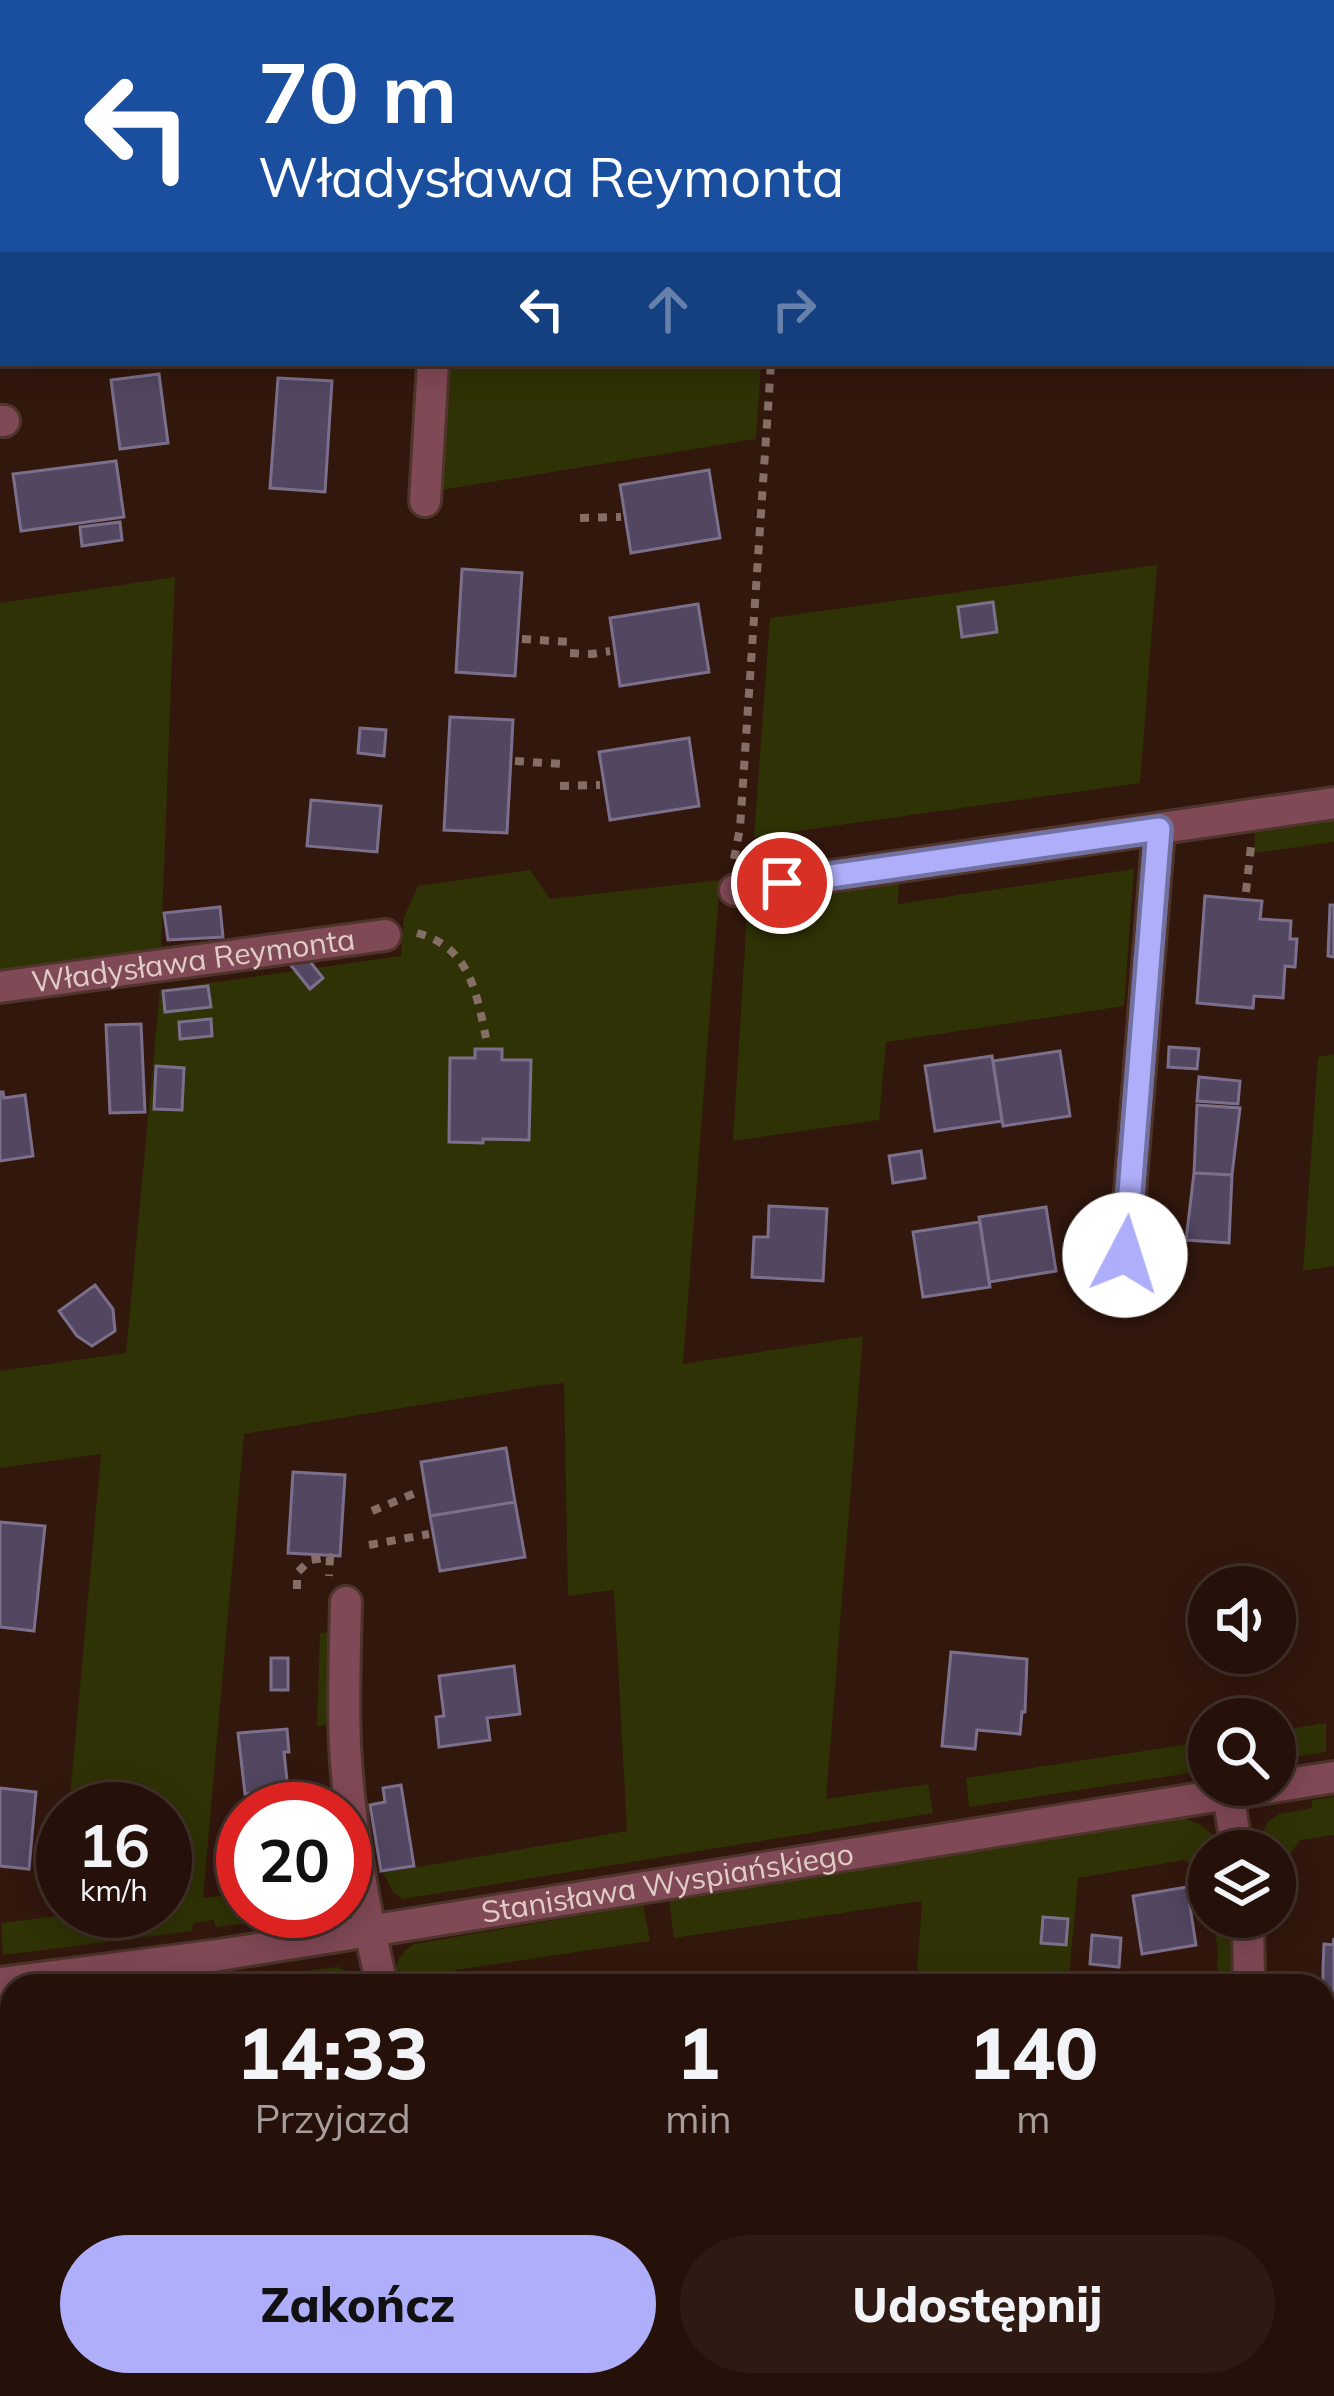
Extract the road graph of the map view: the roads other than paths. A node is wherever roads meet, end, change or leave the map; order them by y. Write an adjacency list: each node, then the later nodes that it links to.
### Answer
1 (433, 366): 2 (street)
2 (424, 501)
3 (1334, 803): 4 (street)
4 (1159, 829): 5 (street); 8 (street)
5 (734, 878)
6 (386, 935): 7 (street, Władysława Reymonta)
7 (0, 987)
8 (1125, 1255)
9 (346, 1602): 11 (street)
10 (1334, 1777): 12 (street, Stanisława Wyspiańskiego)
11 (350, 1782)
12 (1296, 1783)
13 (1188, 1799): 14 (street, Stanisława Wyspiańskiego)
14 (372, 1932)
15 (331, 1938): 18 (street, Stanisława Wyspiańskiego)
16 (371, 1938): 19 (street)
17 (1248, 1938): 20 (street)
18 (70, 1974)
19 (379, 1974)
20 (1249, 1974)

